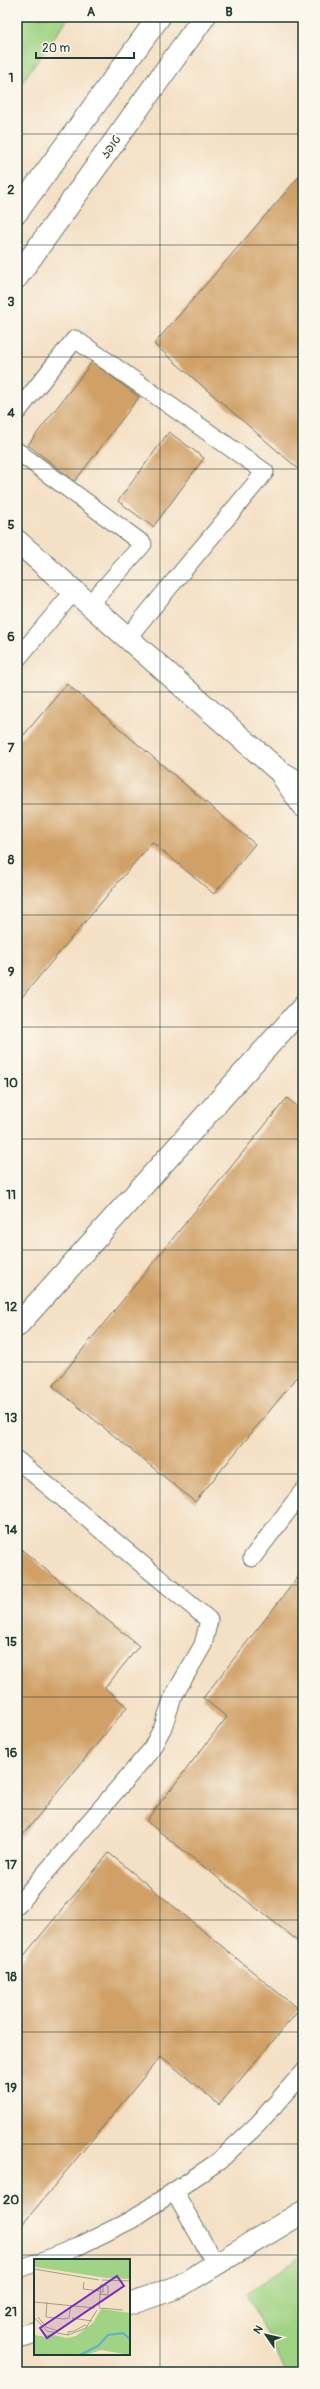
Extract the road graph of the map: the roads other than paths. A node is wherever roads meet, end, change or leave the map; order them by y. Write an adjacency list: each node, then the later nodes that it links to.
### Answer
1 (159, 17): 3 (street)
2 (204, 17): 4 (street, טופז)
3 (17, 212)
4 (17, 276)
5 (17, 412): 9 (lane)
6 (17, 451): 8 (lane)
7 (17, 541): 8 (street)
8 (82, 598): 9 (street); 10 (lane)
9 (127, 638): 11 (street)
10 (17, 659)
11 (279, 771): 12 (street); 13 (street)
12 (303, 785)
13 (303, 806)
14 (303, 1007): 15 (street)
15 (17, 1326)
16 (17, 1460): 19 (lane)
17 (303, 1491): 18 (lane)
18 (252, 1558)
19 (17, 1906)
20 (303, 2072): 21 (lane)
21 (174, 2193): 23 (lane); 25 (lane)
22 (303, 2212): 25 (street)
23 (47, 2259)
24 (34, 2263): 26 (lane)
25 (216, 2265): 27 (street)
26 (17, 2270)
27 (130, 2304)
28 (34, 2333): 29 (street)
29 (17, 2338)

